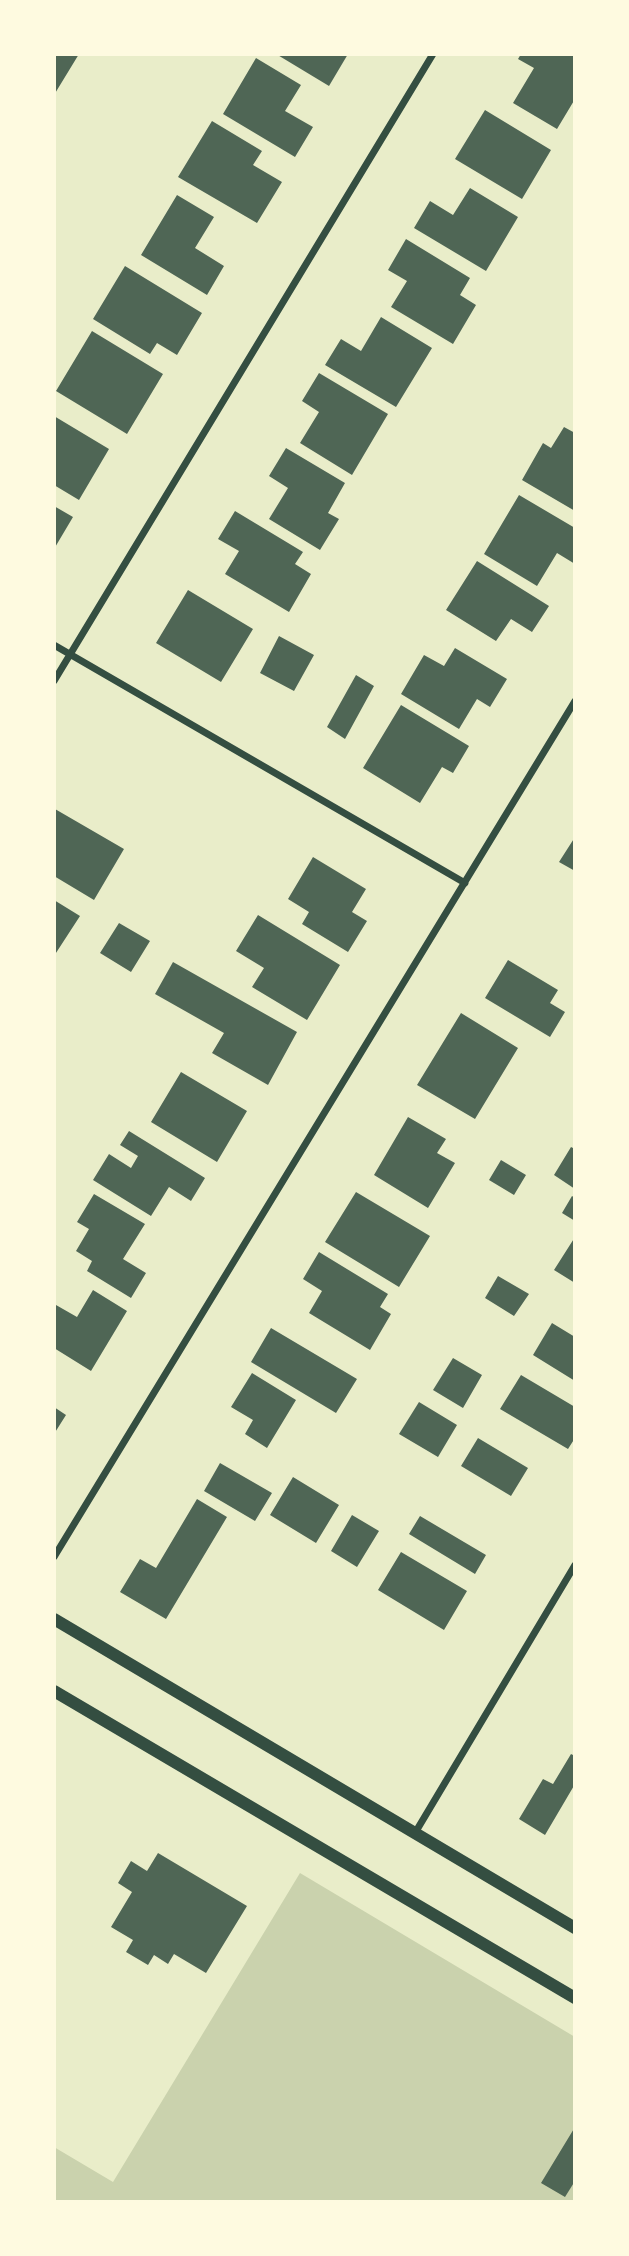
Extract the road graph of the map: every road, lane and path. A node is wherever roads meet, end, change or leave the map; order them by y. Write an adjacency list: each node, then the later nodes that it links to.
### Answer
1 (433, 54): 3 (street)
2 (54, 645): 3 (street)
3 (70, 654): 4 (street); 6 (street)
4 (54, 681)
5 (575, 701): 6 (street)
6 (465, 883): 7 (street)
7 (54, 1557)
8 (575, 1565): 11 (street)
9 (54, 1619): 11 (street)
10 (54, 1690): 13 (street)
11 (414, 1834): 12 (street)
12 (575, 1928)
13 (575, 1998)

